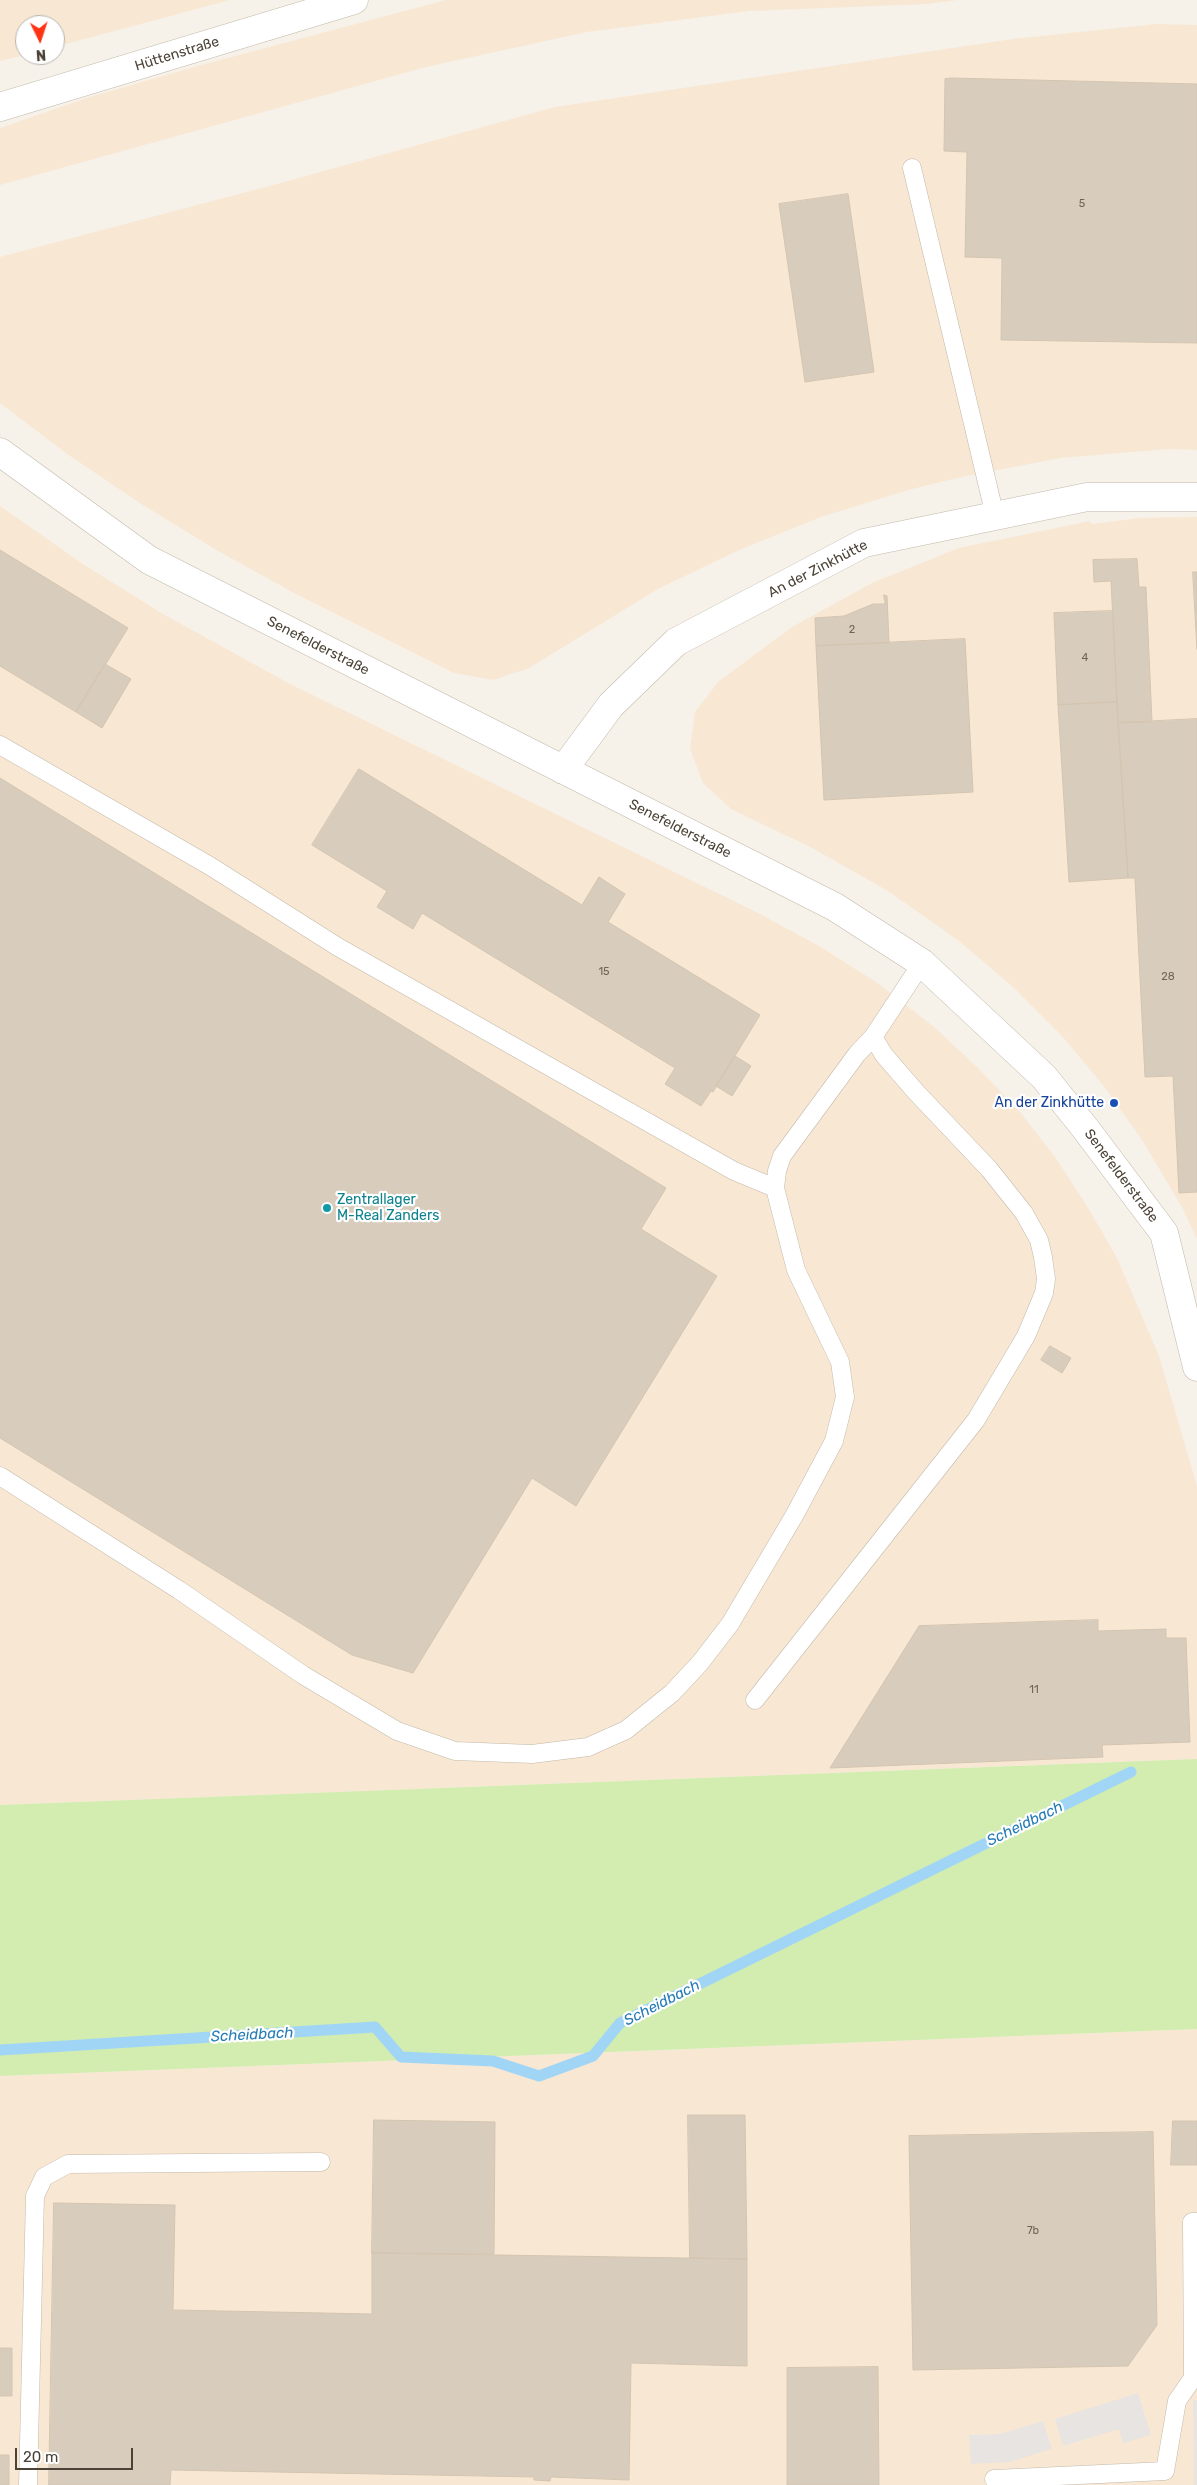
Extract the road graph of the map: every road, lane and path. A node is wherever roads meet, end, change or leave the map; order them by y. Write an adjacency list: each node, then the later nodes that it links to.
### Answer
1 (354, 0): 2 (street, Hüttenstraße)
2 (0, 107)
3 (912, 168): 6 (lane)
4 (0, 452): 8 (street, Senefelderstraße)
5 (1197, 497): 6 (street, An der Zinkhütte)
6 (994, 516): 8 (street, An der Zinkhütte)
7 (0, 745): 11 (lane)
8 (563, 770): 9 (street, Senefelderstraße)
9 (922, 963): 10 (lane); 12 (street, Senefelderstraße)
10 (873, 1037): 11 (lane); 14 (lane)
11 (775, 1188): 13 (lane)
12 (1197, 1367)
13 (0, 1476)
14 (755, 1700)
15 (321, 2162): 18 (lane)
16 (1197, 2222): 17 (lane)
17 (994, 2479)
18 (28, 2485)

